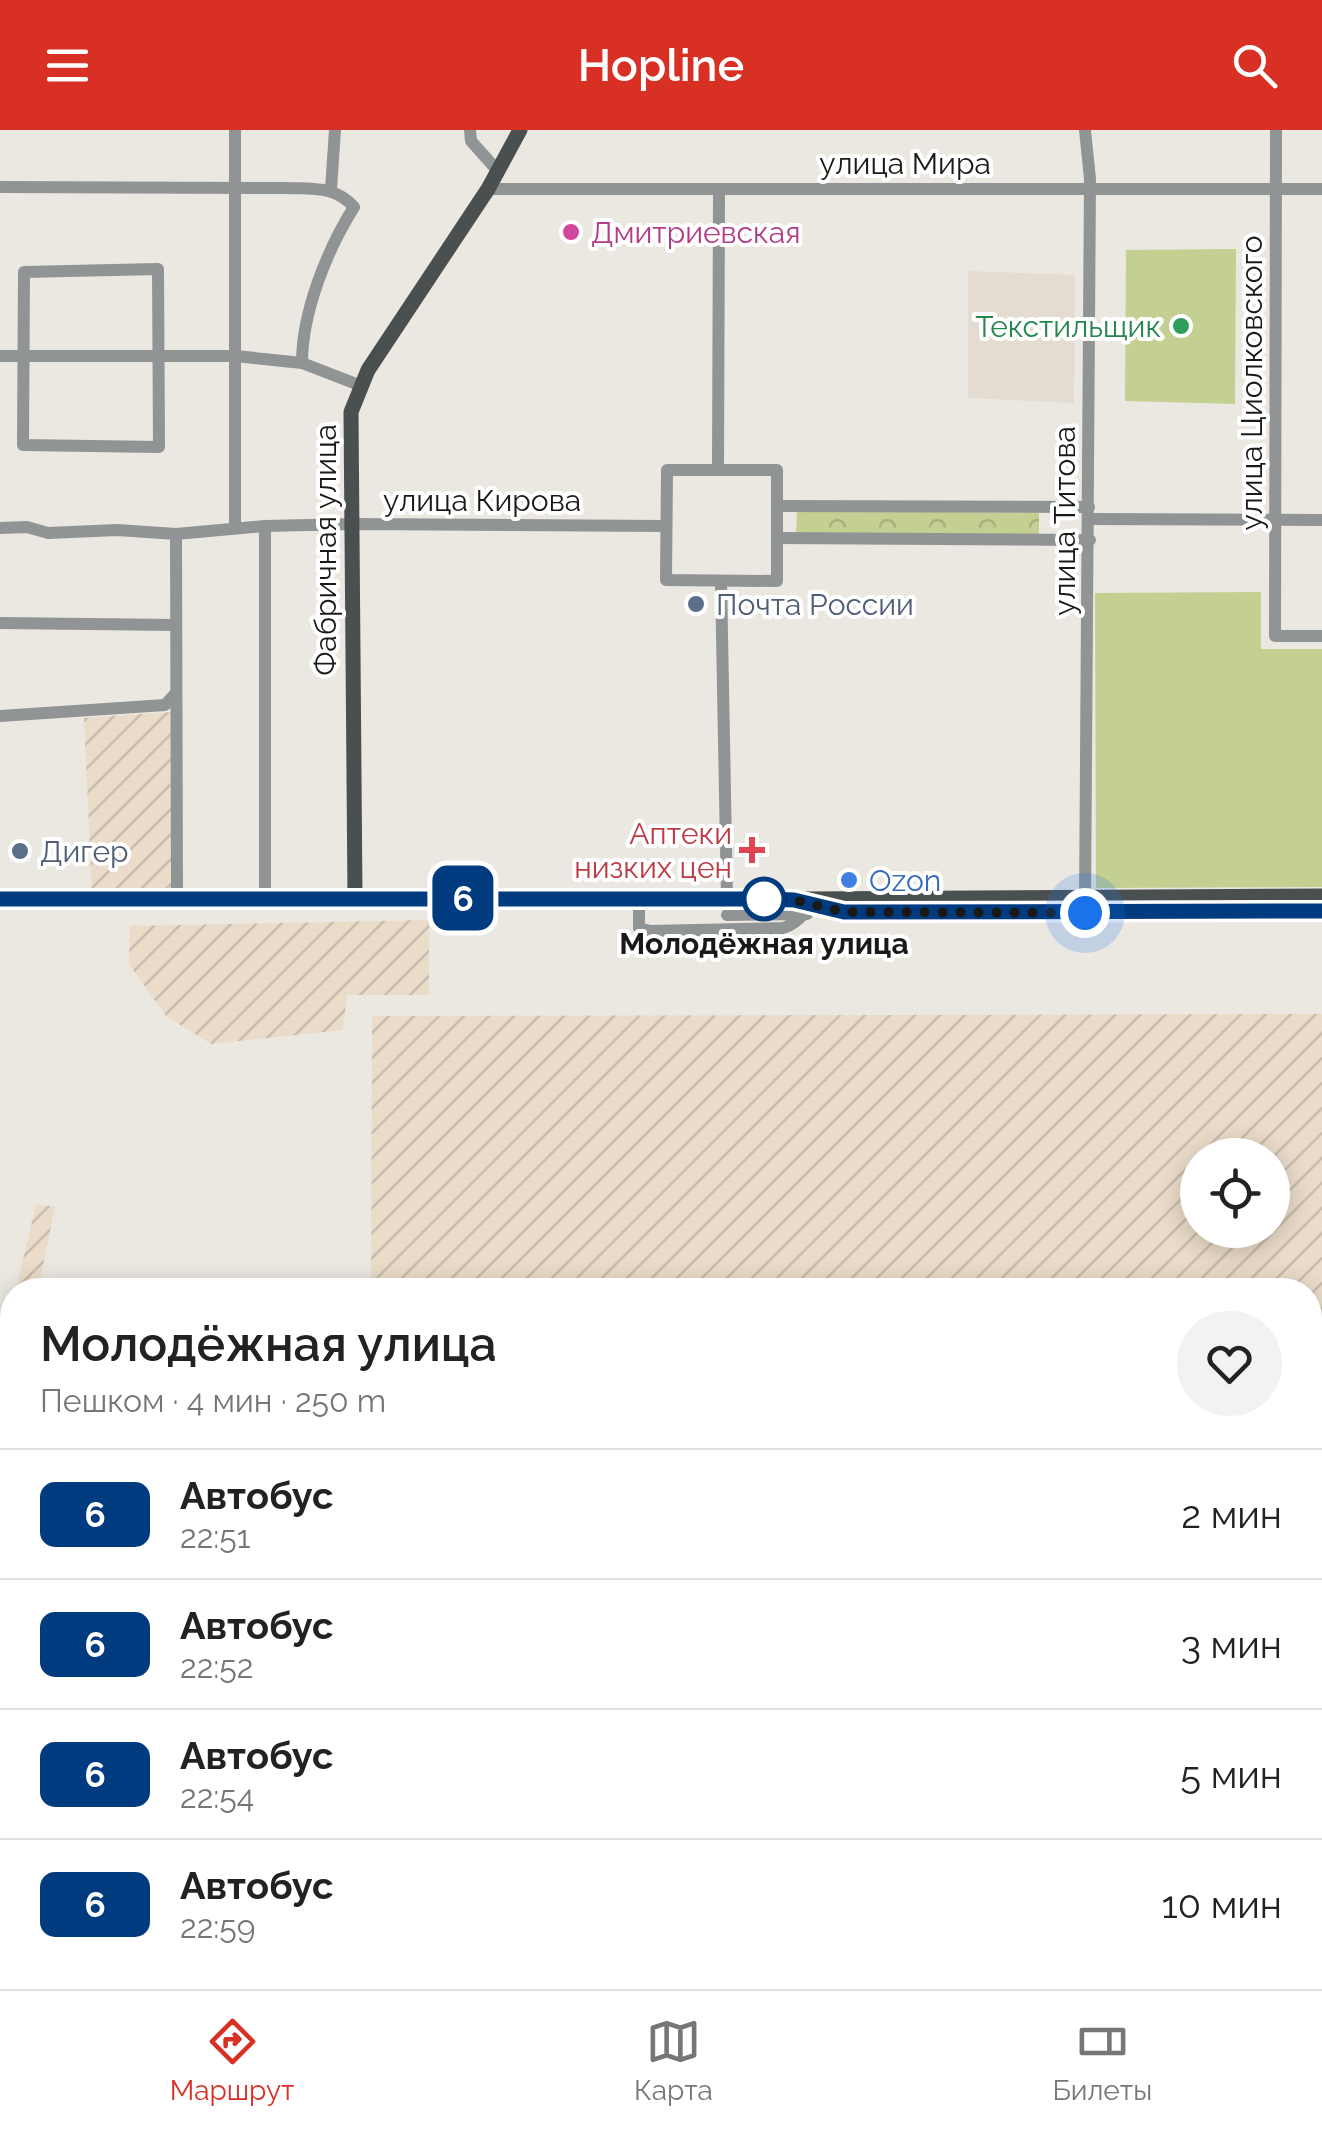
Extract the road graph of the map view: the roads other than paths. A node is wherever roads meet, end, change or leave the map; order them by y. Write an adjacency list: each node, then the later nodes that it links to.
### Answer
1 (235, 130): 10 (street)
2 (334, 130): 14 (street)
3 (470, 130): 7 (street)
4 (520, 130): 7 (main road, Фабричная улица)
5 (1085, 130): 9 (street, улица Титова)
6 (1276, 130): 12 (street, улица Циолковского)
7 (497, 170): 11 (main road, Фабричная улица)
8 (0, 188): 10 (street)
9 (1090, 188): 12 (street, улица Мира); 15 (street, улица Мира); 24 (street, улица Титова)
10 (233, 189): 14 (street); 19 (street)
11 (488, 189): 15 (street, улица Мира); 21 (main road, Фабричная улица)
12 (1277, 189): 13 (street, улица Мира); 25 (street, улица Циолковского)
13 (1322, 189)
14 (330, 190): 20 (street)
15 (720, 190): 22 (street)
16 (160, 355): 18 (street); 18 (street); 18 (street); 19 (street)
17 (0, 356): 18 (street)
18 (24, 356)
19 (236, 356): 20 (street); 31 (street)
20 (302, 364): 21 (street)
21 (360, 386): 27 (main road, Фабричная улица)
22 (718, 470): 23 (street); 29 (street)
23 (777, 506): 24 (street); 33 (street)
24 (1089, 514): 25 (street); 34 (street, улица Титова)
25 (1275, 519): 26 (street); 38 (street, улица Циолковского)
26 (1322, 520)
27 (353, 524): 28 (street, улица Кирова); 29 (street, улица Кирова); 42 (main road, Фабричная улица)
28 (265, 526): 31 (street, улица Кирова); 44 (street)
29 (666, 526): 35 (street)
30 (0, 528): 32 (street, улица Кирова)
31 (235, 528): 32 (street, улица Кирова)
32 (176, 534): 37 (street)
33 (777, 538): 34 (street); 35 (street)
34 (1090, 540): 47 (street, улица Титова)
35 (721, 580): 49 (street)
36 (0, 623): 37 (street)
37 (176, 625): 39 (street)
38 (1322, 636)
39 (176, 694): 40 (street); 43 (street)
40 (0, 716)
41 (1322, 896): 47 (main road)
42 (355, 897): 44 (street); 46 (main road)
43 (177, 898): 44 (street); 45 (street)
44 (264, 898)
45 (0, 899)
46 (639, 900): 48 (street); 49 (main road)
47 (1085, 905): 48 (main road); 50 (main road)
48 (814, 906): 49 (main road)
49 (727, 907)
50 (1322, 912)

